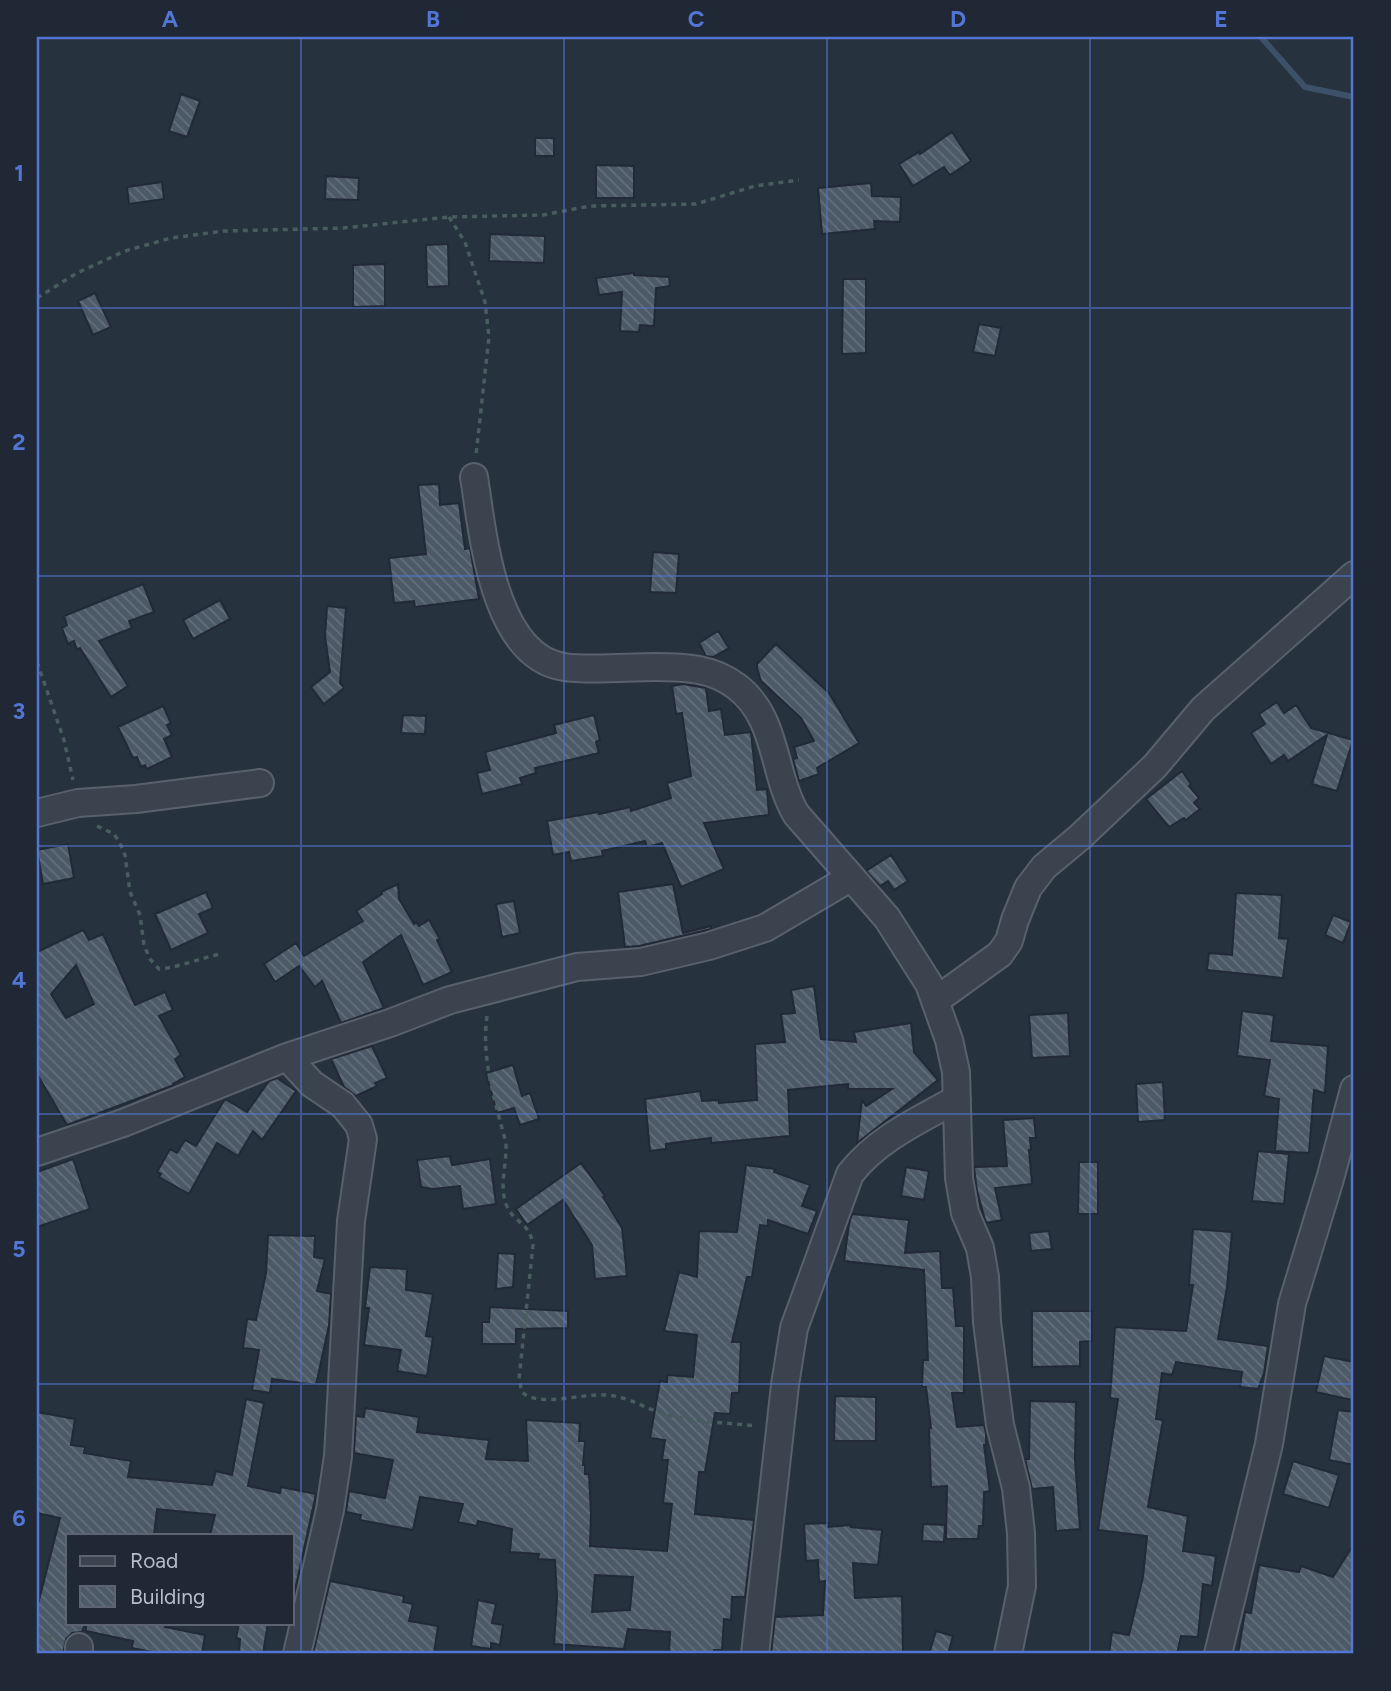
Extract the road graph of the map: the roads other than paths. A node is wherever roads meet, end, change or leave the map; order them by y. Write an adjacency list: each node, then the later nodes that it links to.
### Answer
1 (474, 477): 5 (street)
2 (1354, 575): 6 (street)
3 (260, 783): 4 (street)
4 (37, 813)
5 (850, 878): 6 (street); 7 (street)
6 (935, 1001): 9 (street)
7 (287, 1057): 10 (street); 11 (street)
8 (1354, 1088): 14 (street)
9 (957, 1099): 12 (street); 13 (street)
10 (37, 1152)
11 (297, 1654)
12 (755, 1654)
13 (1008, 1654)
14 (1218, 1654)

